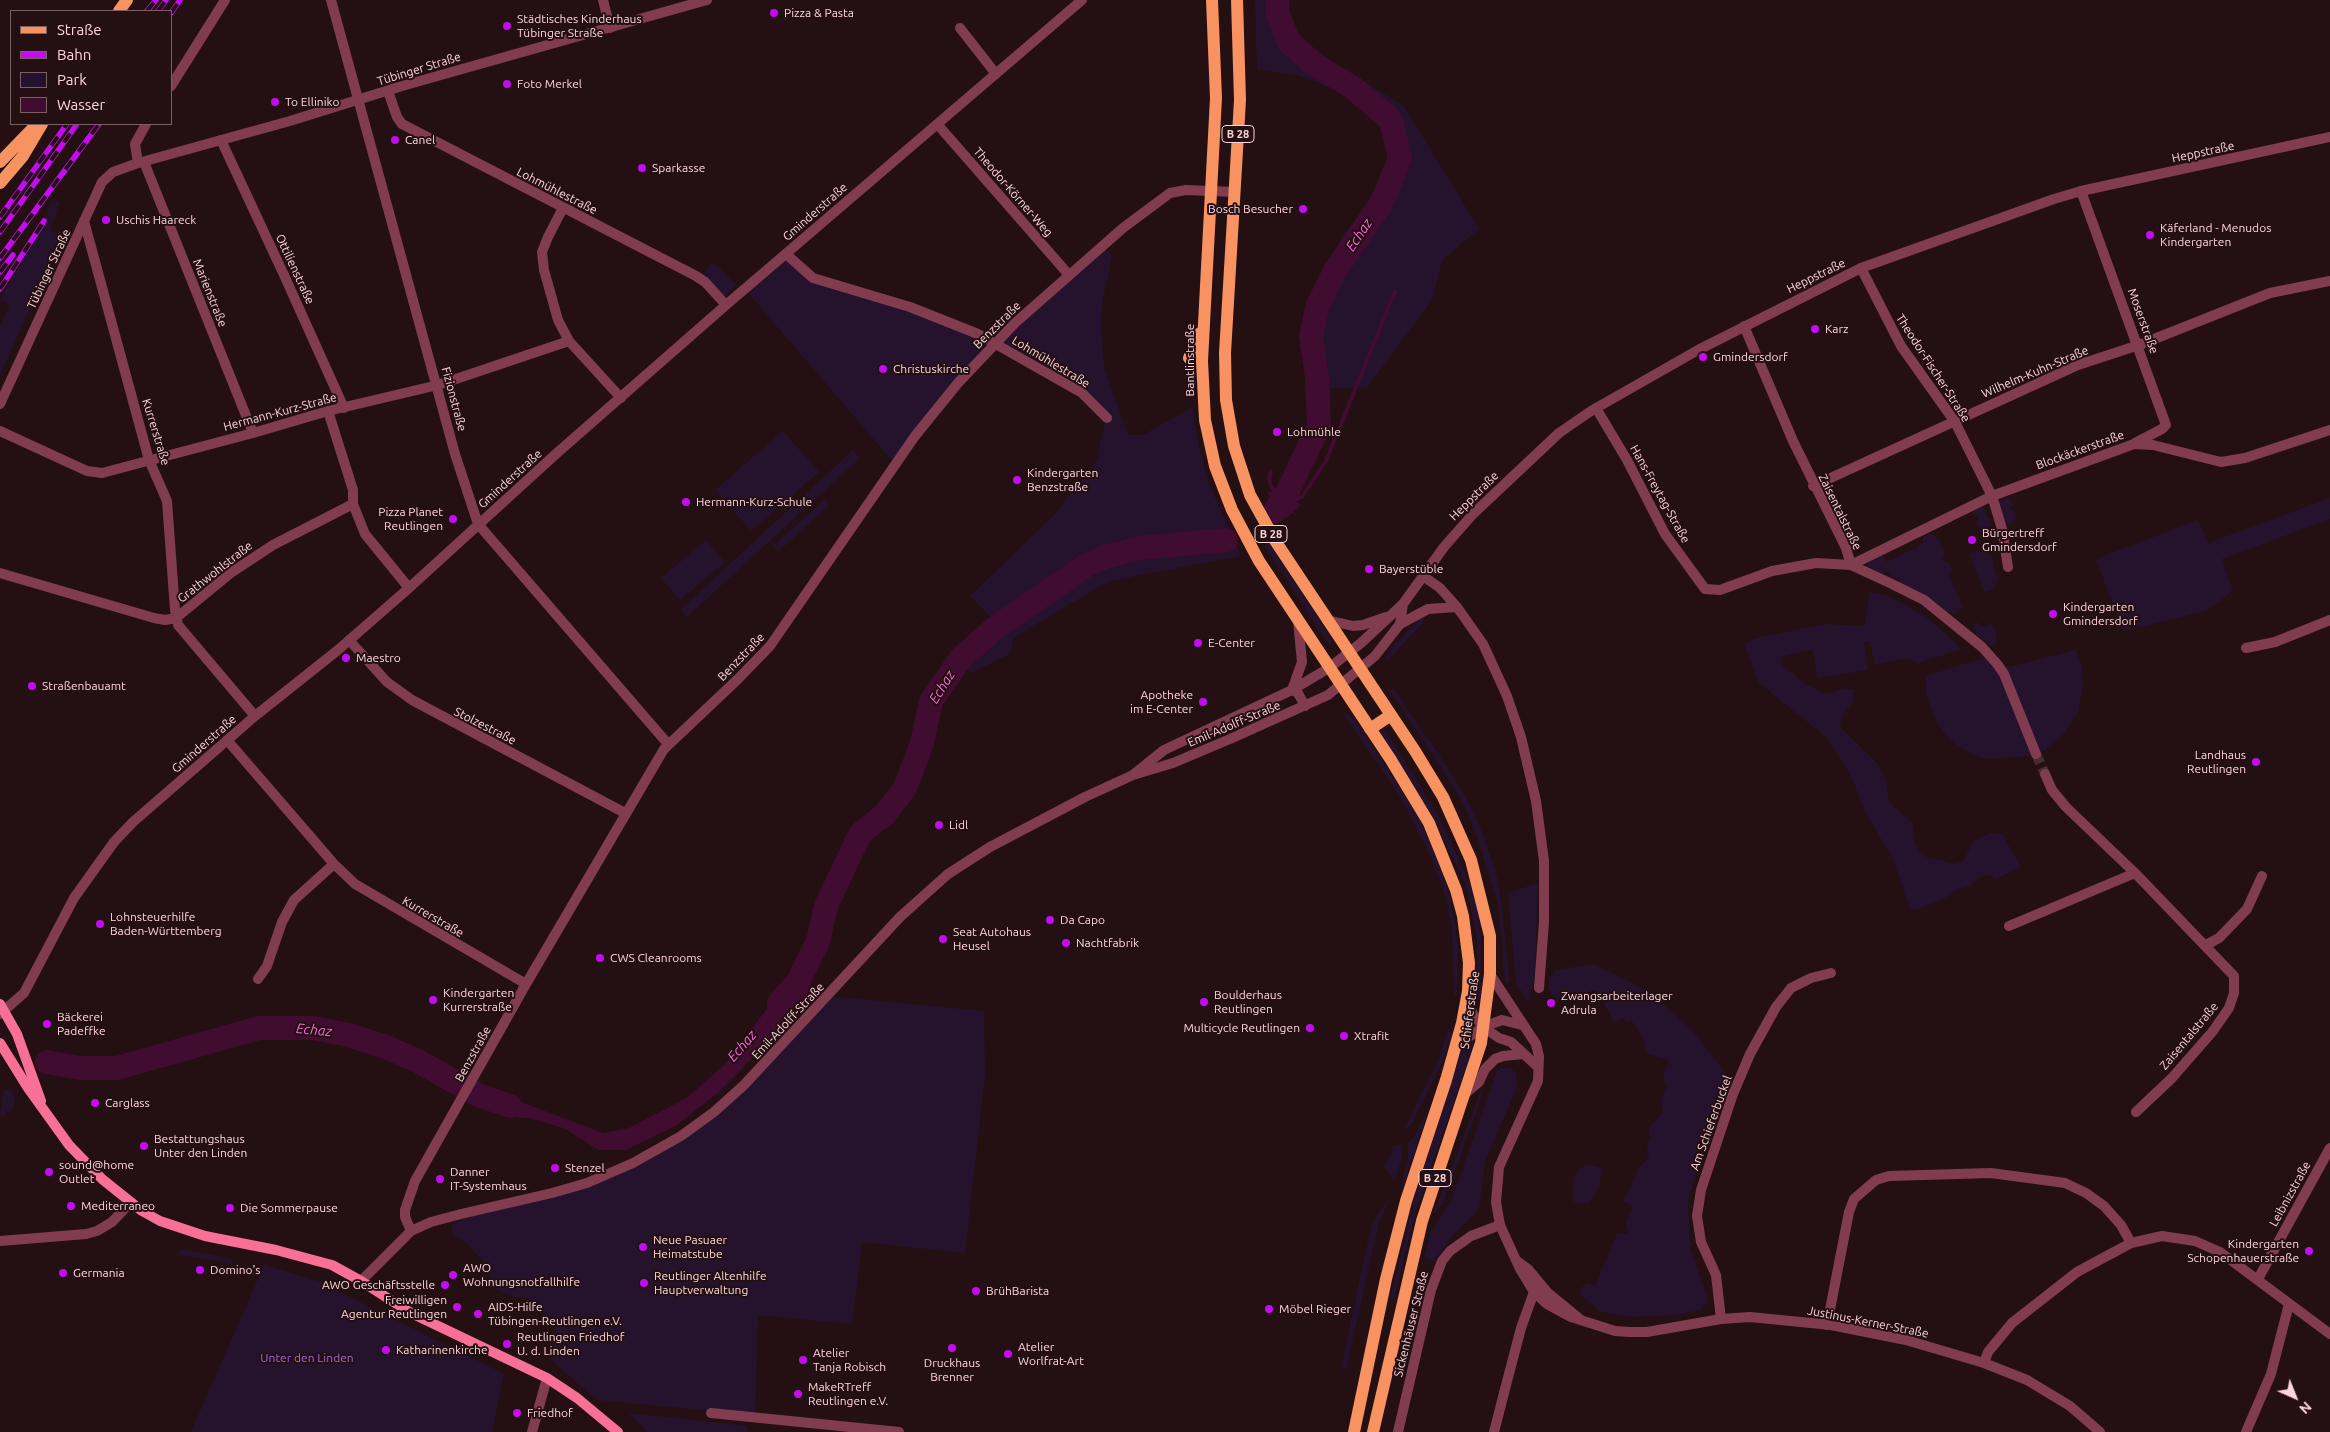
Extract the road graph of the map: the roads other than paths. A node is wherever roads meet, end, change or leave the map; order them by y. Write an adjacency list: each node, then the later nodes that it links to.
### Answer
1 (225, 0): 11 (street)
2 (331, 0): 13 (street, Fizionstraße)
3 (603, 0): 8 (street)
4 (707, 0): 8 (street, Tübinger Straße)
5 (1082, 0): 10 (street, Gminderstraße)
6 (1212, 0): 23 (main road, Bantlinstraße / B 28)
7 (1237, 0): 25 (main road, B 28)
8 (610, 28): 12 (street, Tübinger Straße)
9 (960, 28): 10 (street)
10 (996, 74): 17 (street, Gminderstraße)
11 (172, 84)
12 (388, 90): 13 (street, Tübinger Straße); 26 (street, Lohmühlestraße)
13 (360, 100): 19 (street, Tübinger Straße); 39 (street, Fizionstraße)
14 (36, 125): 20 (main road)
15 (41, 125): 22 (main road)
16 (145, 125): 21 (street)
17 (938, 125): 28 (street, Gminderstraße); 30 (street, Theodor-Körner-Weg)
18 (2330, 138): 24 (street, Heppstraße)
19 (220, 140): 21 (street, Tübinger Straße); 42 (street, Ottilienstraße)
20 (0, 162)
21 (141, 162): 27 (street, Tübinger Straße); 49 (street, Marienstraße)
22 (0, 184)
23 (1211, 190): 25 (street, Benzstraße); 30 (street, Benzstraße); 34 (main road, Bantlinstraße / B 28)
24 (2081, 191): 29 (street, Heppstraße); 37 (street, Moserstraße)
25 (1235, 192): 65 (main road, B 28)
26 (563, 208): 32 (street, Lohmühlestraße); 35 (street)
27 (84, 221): 41 (street, Tübinger Straße); 51 (street, Kurrerstraße)
28 (786, 254): 32 (street, Gminderstraße); 36 (street, Lohmühlestraße)
29 (1861, 268): 33 (street, Heppstraße); 46 (street, Theodor-Fischer-Straße)
30 (1069, 275): 36 (street, Benzstraße)
31 (2330, 281): 37 (street, Wilhelm-Kuhn-Straße)
32 (726, 305): 40 (street, Gminderstraße)
33 (1744, 326): 43 (street, Heppstraße); 52 (street, Zaisentalstraße)
34 (1203, 327): 38 (main road); 67 (main road, Bantlinstraße / B 28)
35 (570, 340): 39 (street, Hermann-Kurz-Straße); 40 (street)
36 (995, 343): 45 (street, Lohmühlestraße); 81 (street, Benzstraße)
37 (2138, 345): 46 (street, Wilhelm-Kuhn-Straße); 50 (street, Moserstraße)
38 (1189, 358)
39 (438, 385): 42 (street, Hermann-Kurz-Straße); 55 (street, Fizionstraße)
40 (621, 398): 55 (street, Gminderstraße)
41 (0, 404)
42 (344, 408): 44 (street, Hermann-Kurz-Straße)
43 (1596, 408): 56 (street, Hans-Freytag-Straße); 59 (street, Heppstraße)
44 (328, 411): 49 (street, Hermann-Kurz-Straße); 54 (street)
45 (1106, 418)
46 (1955, 422): 52 (street, Wilhelm-Kuhn-Straße); 53 (street, Theodor-Fischer-Straße)
47 (2330, 430): 50 (street, Blockäckerstraße)
48 (0, 431): 51 (street, Hermann-Kurz-Straße)
49 (253, 433): 51 (street, Hermann-Kurz-Straße)
50 (2134, 444): 53 (street, Blockäckerstraße)
51 (149, 460): 64 (street, Kurrerstraße)
52 (1813, 486): 56 (street, Zaisentalstraße)
53 (1992, 496): 56 (street, Blockäckerstraße); 57 (street, Theodor-Fischer-Straße)
54 (353, 504): 60 (street); 64 (street, Grathwohlstraße)
55 (478, 524): 60 (street, Gminderstraße); 81 (street, Fizionstraße)
56 (1851, 565): 82 (street, Zaisentalstraße)
57 (2008, 567)
58 (0, 573): 64 (street, Grathwohlstraße)
59 (1423, 576): 61 (street, Heppstraße); 62 (street)
60 (409, 588): 69 (street, Gminderstraße)
61 (1404, 604): 63 (street, Heppstraße); 68 (street, Heppstraße)
62 (1457, 607): 68 (street); 95 (street)
63 (1389, 615): 65 (street); 71 (street, Heppstraße)
64 (176, 618): 78 (street, Kurrerstraße)
65 (1327, 620): 71 (main road, B 28)
66 (2330, 620): 70 (street)
67 (1298, 621): 72 (main road, Bantlinstraße / B 28); 75 (street)
68 (1400, 624): 73 (street, Heppstraße)
69 (349, 640): 78 (street, Gminderstraße); 85 (street, Stolzestraße)
70 (2246, 648)
71 (1349, 653): 72 (street, Heppstraße); 73 (main road, B 28)
72 (1329, 668): 74 (main road, Bantlinstraße / B 28); 75 (street, Emil-Adolff-Straße)
73 (1360, 670): 74 (street, Heppstraße); 77 (main road, Schieferstraße / B 28)
74 (1341, 686): 76 (street, Emil-Adolff-Straße); 79 (main road, Schieferstraße / B 28)
75 (1292, 690): 76 (street); 84 (street, Emil-Adolff-Straße)
76 (1305, 706): 84 (street, Emil-Adolff-Straße)
77 (1391, 715): 79 (main road); 92 (main road, Schieferstraße / B 28)
78 (255, 716): 80 (street, Gminderstraße)
79 (1370, 729): 96 (main road, Schieferstraße / B 28)
80 (227, 740): 86 (street, Kurrerstraße); 97 (street, Gminderstraße)
81 (668, 744): 85 (street, Benzstraße)
82 (2036, 754)
83 (2045, 774): 87 (street, Zaisentalstraße)
84 (1133, 775): 110 (street, Emil-Adolff-Straße)
85 (625, 813): 94 (street, Benzstraße)
86 (334, 864): 93 (street); 94 (street, Kurrerstraße)
87 (2135, 873): 89 (street); 90 (street, Zaisentalstraße)
88 (2262, 876): 90 (street)
89 (2009, 926)
90 (2206, 945): 106 (street, Zaisentalstraße)
91 (1832, 973): 117 (street, Am Schieferbuckel)
92 (1490, 974): 98 (street, Justinus-Kerner-Straße); 99 (main road, Schieferstraße / B 28)
93 (258, 978)
94 (526, 984): 110 (street, Benzstraße)
95 (1539, 988)
96 (1467, 1000): 99 (street); 101 (main road, Schieferstraße / B 28)
97 (2, 1010): 105 (main road)
98 (1522, 1025): 99 (street); 103 (street, Justinus-Kerner-Straße)
99 (1483, 1027): 101 (street); 102 (street); 104 (main road, Schieferstraße / B 28)
100 (0, 1043): 105 (main road)
101 (1455, 1047): 126 (main road, Schieferstraße / B 28)
102 (1522, 1054): 103 (street); 104 (street)
103 (1538, 1067): 109 (street, Justinus-Kerner-Straße)
104 (1466, 1093): 127 (main road, Schieferstraße / B 28)
105 (45, 1112): 108 (main road)
106 (2136, 1112)
107 (2330, 1148): 113 (street, Leibnizstraße)
108 (130, 1203): 111 (street); 114 (main road)
109 (1500, 1225): 115 (street, Justinus-Kerner-Straße); 128 (street, Sickenhäuser Straße)
110 (411, 1231): 114 (street, Emil-Adolff-Straße)
111 (0, 1241)
112 (2131, 1243): 113 (street); 118 (street); 120 (street)
113 (2258, 1280): 116 (street)
114 (361, 1281): 121 (main road)
115 (1536, 1288): 117 (street, Justinus-Kerner-Straße); 129 (street)
116 (2289, 1304): 119 (street); 131 (street)
117 (1721, 1319): 118 (street, Justinus-Kerner-Straße)
118 (1827, 1325): 120 (street, Justinus-Kerner-Straße)
119 (2330, 1334)
120 (1984, 1362): 130 (street, Justinus-Kerner-Straße)
121 (547, 1378): 123 (street); 124 (main road)
122 (711, 1413): 125 (street)
123 (532, 1432)
124 (618, 1432)
125 (899, 1432)
126 (1354, 1432)
127 (1373, 1432)
128 (1398, 1432)
129 (1494, 1432)
130 (2100, 1432)
131 (2246, 1432)

